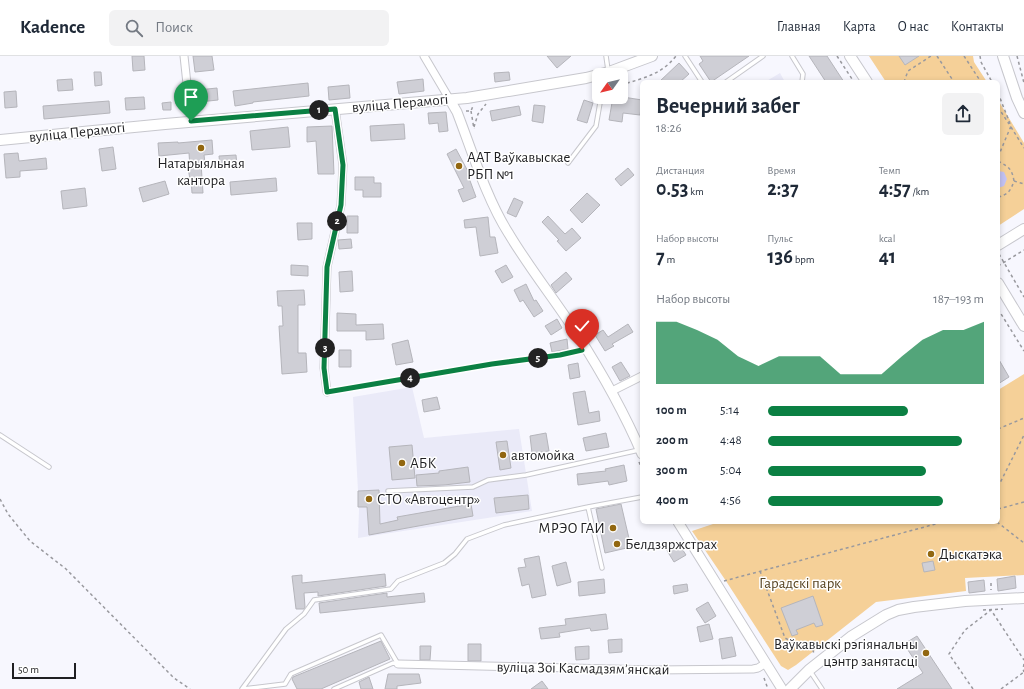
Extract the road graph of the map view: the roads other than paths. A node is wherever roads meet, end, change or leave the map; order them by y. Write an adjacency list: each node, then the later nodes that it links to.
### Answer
1 (184, 56): 21 (street)
2 (424, 56): 17 (street)
3 (606, 56): 10 (lane)
4 (652, 56): 11 (main road, вуліца Перамогі)
5 (685, 56): 13 (lane)
6 (763, 56): 14 (lane)
7 (792, 56): 15 (lane)
8 (850, 56): 16 (main road)
9 (1003, 56): 20 (main road)
10 (607, 68)
11 (621, 68)
12 (592, 77): 17 (main road, вуліца Перамогі)
13 (701, 80)
14 (729, 80)
15 (802, 80)
16 (865, 80)
17 (450, 100): 19 (main road, вуліца Перамогі); 28 (street)
18 (600, 104): 23 (lane)
19 (335, 109): 21 (main road, вуліца Перамогі); 31 (street)
20 (1024, 113)
21 (191, 121): 22 (main road, вуліца Перамогі)
22 (0, 140)
23 (568, 163)
24 (1024, 229): 25 (main road)
25 (1000, 244)
26 (1000, 286): 27 (main road)
27 (1024, 326)
28 (586, 349): 30 (street); 31 (lane)
29 (640, 377): 30 (street)
30 (612, 391): 32 (street)
31 (327, 392)
32 (638, 434): 34 (street)
33 (0, 435): 36 (lane)
34 (640, 446)
35 (640, 452): 37 (lane)
36 (49, 467)
37 (388, 491)
38 (640, 497): 39 (lane)
39 (588, 507): 41 (lane); 46 (lane)
40 (679, 524): 43 (street)
41 (602, 568)
42 (1024, 598): 45 (main road)
43 (766, 663): 44 (street, вуліца Зоі Касмадзямʼянскай); 48 (street)
44 (398, 664): 46 (lane); 47 (lane)
45 (809, 670): 49 (main road); 50 (lane)
46 (242, 689)
47 (334, 689)
48 (782, 689)
49 (790, 689)
50 (822, 689)

